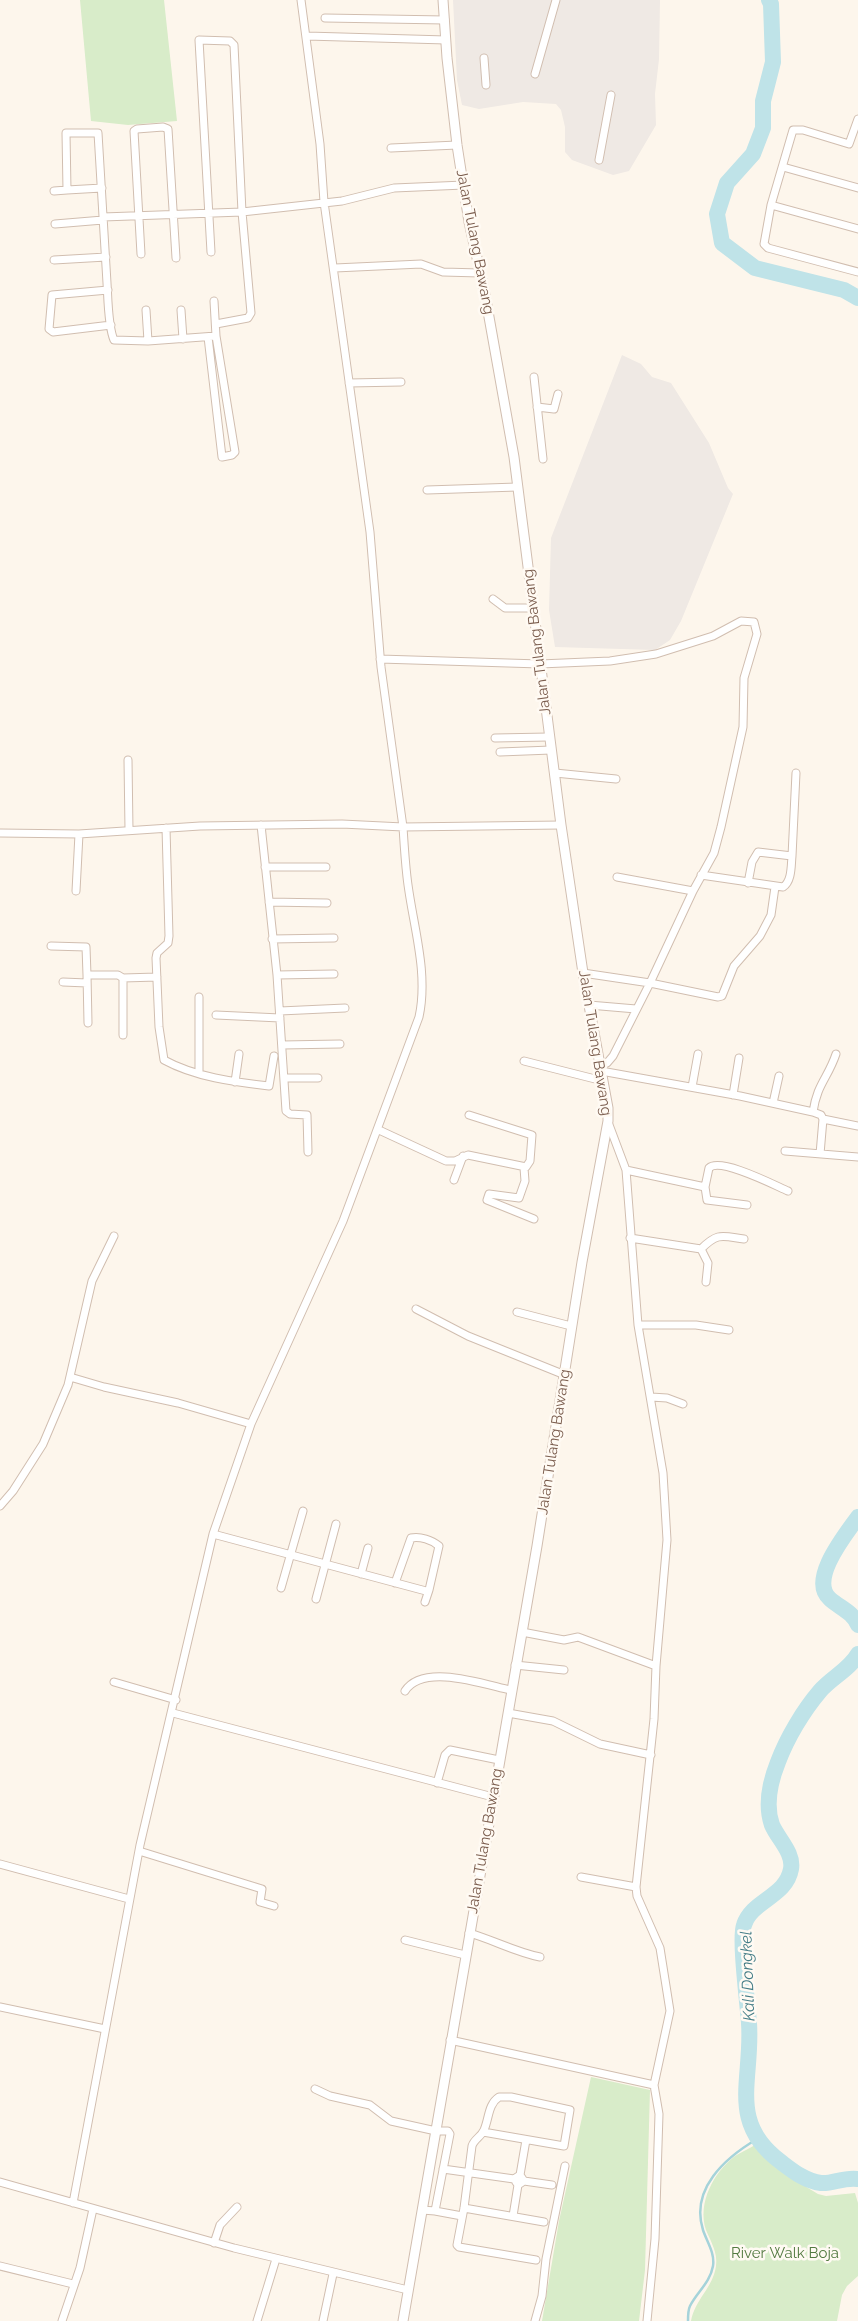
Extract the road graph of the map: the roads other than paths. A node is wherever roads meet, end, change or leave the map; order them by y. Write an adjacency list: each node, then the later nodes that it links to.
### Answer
1 (302, 0): 6 (street)
2 (443, 0): 5 (street, Jalan Tulang Bawang)
3 (556, 0): 9 (street)
4 (325, 18): 5 (street)
5 (444, 20): 7 (street, Jalan Tulang Bawang)
6 (307, 36): 7 (street); 24 (street)
7 (446, 40): 14 (street, Jalan Tulang Bawang)
8 (484, 58): 10 (street)
9 (536, 74)
10 (486, 85)
11 (611, 95): 17 (street)
12 (858, 119): 13 (street)
13 (849, 144): 15 (street); 18 (street)
14 (457, 145): 16 (street); 19 (street, Jalan Tulang Bawang)
15 (857, 146)
16 (391, 148)
17 (599, 160)
18 (783, 168): 21 (street); 25 (street)
19 (464, 185): 24 (street); 40 (street, Jalan Tulang Bawang)
20 (102, 188): 22 (street); 22 (street); 30 (street)
21 (858, 188)
22 (67, 190): 23 (street)
23 (54, 191)
24 (324, 202): 26 (street); 38 (street)
25 (771, 205): 32 (street); 39 (street)
26 (242, 212): 27 (street); 27 (street); 45 (street)
27 (209, 213): 28 (street); 33 (street)
28 (174, 215): 29 (street); 29 (street); 36 (street)
29 (138, 216): 30 (street); 34 (street)
30 (103, 218): 31 (street); 35 (street)
31 (55, 224)
32 (858, 230)
33 (211, 252)
34 (140, 254)
35 (106, 257): 37 (street); 41 (street)
36 (176, 258)
37 (54, 260)
38 (335, 268): 40 (street); 52 (street)
39 (858, 272)
40 (480, 273): 56 (street, Jalan Tulang Bawang)
41 (108, 290): 46 (street); 46 (street)
42 (214, 301): 45 (street)
43 (146, 310): 49 (street)
44 (182, 310): 48 (street)
45 (216, 324): 47 (street)
46 (111, 325): 49 (street)
47 (212, 336): 47 (street); 48 (street)
48 (183, 339): 49 (street)
49 (148, 340)
50 (534, 377): 54 (street)
51 (401, 382): 52 (street)
52 (349, 383): 60 (street)
53 (558, 394): 54 (street)
54 (537, 407): 55 (street)
55 (543, 459)
56 (517, 488): 57 (street); 59 (street, Jalan Tulang Bawang)
57 (427, 490)
58 (493, 599): 59 (street)
59 (534, 608): 61 (street, Jalan Tulang Bawang)
60 (380, 659): 61 (street); 72 (street)
61 (540, 664): 62 (street, Jalan Tulang Bawang); 80 (street)
62 (548, 737): 63 (street); 64 (street, Jalan Tulang Bawang)
63 (495, 738)
64 (550, 750): 65 (street); 67 (street, Jalan Tulang Bawang)
65 (500, 752)
66 (128, 760): 74 (street)
67 (555, 773): 69 (street); 71 (street, Jalan Tulang Bawang)
68 (796, 773): 77 (street)
69 (616, 779)
70 (262, 825): 72 (street); 73 (street); 78 (street)
71 (561, 825): 72 (street); 91 (street, Jalan Tulang Bawang)
72 (403, 827): 130 (street)
73 (166, 828): 74 (street); 94 (street)
74 (129, 830): 76 (street)
75 (0, 832): 76 (street)
76 (78, 834): 84 (street)
77 (792, 856): 82 (street); 83 (street)
78 (264, 867): 79 (street); 86 (street)
79 (326, 867)
80 (701, 876): 82 (street); 85 (street)
81 (617, 877): 85 (street)
82 (748, 883): 83 (street)
83 (774, 888): 98 (street)
84 (76, 891)
85 (693, 891): 98 (street)
86 (269, 902): 87 (street); 89 (street)
87 (327, 904)
88 (334, 938): 89 (street)
89 (272, 939): 93 (street)
90 (50, 946): 96 (street)
91 (583, 973): 98 (street); 100 (street, Jalan Tulang Bawang)
92 (334, 974): 93 (street)
93 (277, 975): 103 (street)
94 (157, 977): 95 (street); 116 (street)
95 (123, 978): 96 (street); 106 (street)
96 (87, 979): 97 (street); 105 (street)
97 (63, 982)
98 (650, 983): 102 (street)
99 (198, 997): 116 (street)
100 (589, 1005): 102 (street); 115 (street, Jalan Tulang Bawang)
101 (345, 1008): 103 (street)
102 (636, 1009): 115 (street)
103 (280, 1014): 104 (street); 108 (street)
104 (216, 1015)
105 (88, 1023)
106 (123, 1035)
107 (340, 1044): 108 (street)
108 (282, 1045): 118 (street)
109 (239, 1054): 121 (street)
110 (698, 1054): 122 (street)
111 (836, 1054): 125 (street)
112 (274, 1056): 121 (street)
113 (740, 1058): 123 (street)
114 (524, 1061): 120 (street)
115 (600, 1068): 120 (street, Jalan Tulang Bawang); 122 (street)
116 (199, 1073): 121 (street)
117 (779, 1076): 124 (street)
118 (285, 1078): 119 (street); 132 (street)
119 (318, 1078)
120 (604, 1081): 128 (street, Jalan Tulang Bawang)
121 (236, 1082)
122 (692, 1087): 123 (street)
123 (733, 1095): 124 (street)
124 (773, 1103): 125 (street)
125 (813, 1112): 127 (street)
126 (469, 1115): 136 (street)
127 (823, 1120): 129 (street); 133 (street)
128 (608, 1121): 137 (street); 153 (street, Jalan Tulang Bawang)
129 (858, 1126)
130 (378, 1130): 134 (street); 159 (street)
131 (785, 1151): 133 (street)
132 (308, 1152)
133 (820, 1154): 135 (street)
134 (463, 1156): 136 (street); 138 (street)
135 (858, 1157)
136 (524, 1168): 141 (street)
137 (626, 1170): 139 (street); 146 (street)
138 (454, 1180)
139 (705, 1187): 140 (street); 142 (street)
140 (788, 1191)
141 (519, 1198): 143 (street); 143 (street)
142 (747, 1204)
143 (517, 1211): 144 (street)
144 (534, 1219)
145 (114, 1236): 156 (street)
146 (630, 1238): 148 (street); 152 (street)
147 (744, 1239): 148 (street)
148 (701, 1249): 149 (street)
149 (706, 1282)
150 (416, 1309): 155 (street)
151 (518, 1312): 153 (street)
152 (638, 1325): 154 (street); 157 (street)
153 (572, 1326): 155 (street, Jalan Tulang Bawang)
154 (728, 1330)
155 (565, 1375): 173 (street, Jalan Tulang Bawang)
156 (70, 1377): 159 (street); 160 (street)
157 (651, 1397): 158 (street); 175 (street)
158 (683, 1404)
159 (251, 1424): 163 (street)
160 (0, 1506)
161 (303, 1511): 165 (street)
162 (336, 1524): 166 (street)
163 (213, 1534): 165 (street); 180 (street)
164 (368, 1548): 167 (street)
165 (290, 1554): 166 (street); 169 (street)
166 (325, 1564): 167 (street); 171 (street)
167 (361, 1574): 168 (street)
168 (395, 1583): 170 (street); 170 (street)
169 (281, 1588)
170 (429, 1590): 172 (street)
171 (316, 1599)
172 (425, 1602)
173 (522, 1632): 174 (street, Jalan Tulang Bawang); 175 (street)
174 (515, 1665): 176 (street); 178 (street, Jalan Tulang Bawang)
175 (656, 1666): 183 (street)
176 (564, 1670)
177 (114, 1682): 180 (street)
178 (510, 1690): 179 (street); 182 (street, Jalan Tulang Bawang)
179 (405, 1691)
180 (176, 1700): 181 (street)
181 (173, 1713): 185 (street); 187 (street)
182 (508, 1713): 183 (street); 184 (street, Jalan Tulang Bawang)
183 (650, 1755): 190 (street)
184 (499, 1760): 185 (street); 186 (street, Jalan Tulang Bawang)
185 (437, 1783): 186 (street)
186 (493, 1797): 193 (street, Jalan Tulang Bawang)
187 (139, 1851): 191 (street); 192 (street)
188 (0, 1864): 191 (street)
189 (581, 1877): 190 (street)
190 (636, 1887): 200 (street)
191 (129, 1899): 198 (street)
192 (274, 1906)
193 (469, 1933): 195 (street, Jalan Tulang Bawang); 196 (street)
194 (405, 1940): 195 (street)
195 (465, 1955): 199 (street, Jalan Tulang Bawang)
196 (540, 1957)
197 (0, 2007): 198 (street)
198 (105, 2029): 211 (street)
199 (450, 2040): 200 (street); 202 (street, Jalan Tulang Bawang)
200 (654, 2085): 231 (street)
201 (315, 2089): 202 (street)
202 (436, 2131): 206 (street); 214 (street, Jalan Tulang Bawang)
203 (483, 2132): 204 (street); 204 (street); 207 (street)
204 (526, 2140): 208 (street)
205 (565, 2166): 230 (street)
206 (443, 2169): 207 (street); 215 (street)
207 (468, 2172): 208 (street); 216 (street)
208 (519, 2180): 210 (street); 217 (street)
209 (0, 2182): 211 (street)
210 (552, 2185)
211 (73, 2203): 213 (street)
212 (237, 2207): 219 (street)
213 (93, 2209): 219 (street); 224 (street)
214 (422, 2210): 215 (street); 225 (street, Jalan Tulang Bawang)
215 (435, 2211): 216 (street)
216 (463, 2212): 217 (street); 221 (street)
217 (513, 2216): 218 (street)
218 (544, 2222)
219 (214, 2243): 220 (street)
220 (276, 2259): 223 (street); 227 (street)
221 (536, 2260)
222 (0, 2266): 224 (street)
223 (333, 2274): 225 (street); 228 (street)
224 (73, 2284): 226 (street)
225 (408, 2290): 229 (street, Jalan Tulang Bawang)
226 (62, 2321)
227 (258, 2321)
228 (323, 2321)
229 (403, 2321)
230 (535, 2321)
231 (647, 2321)

